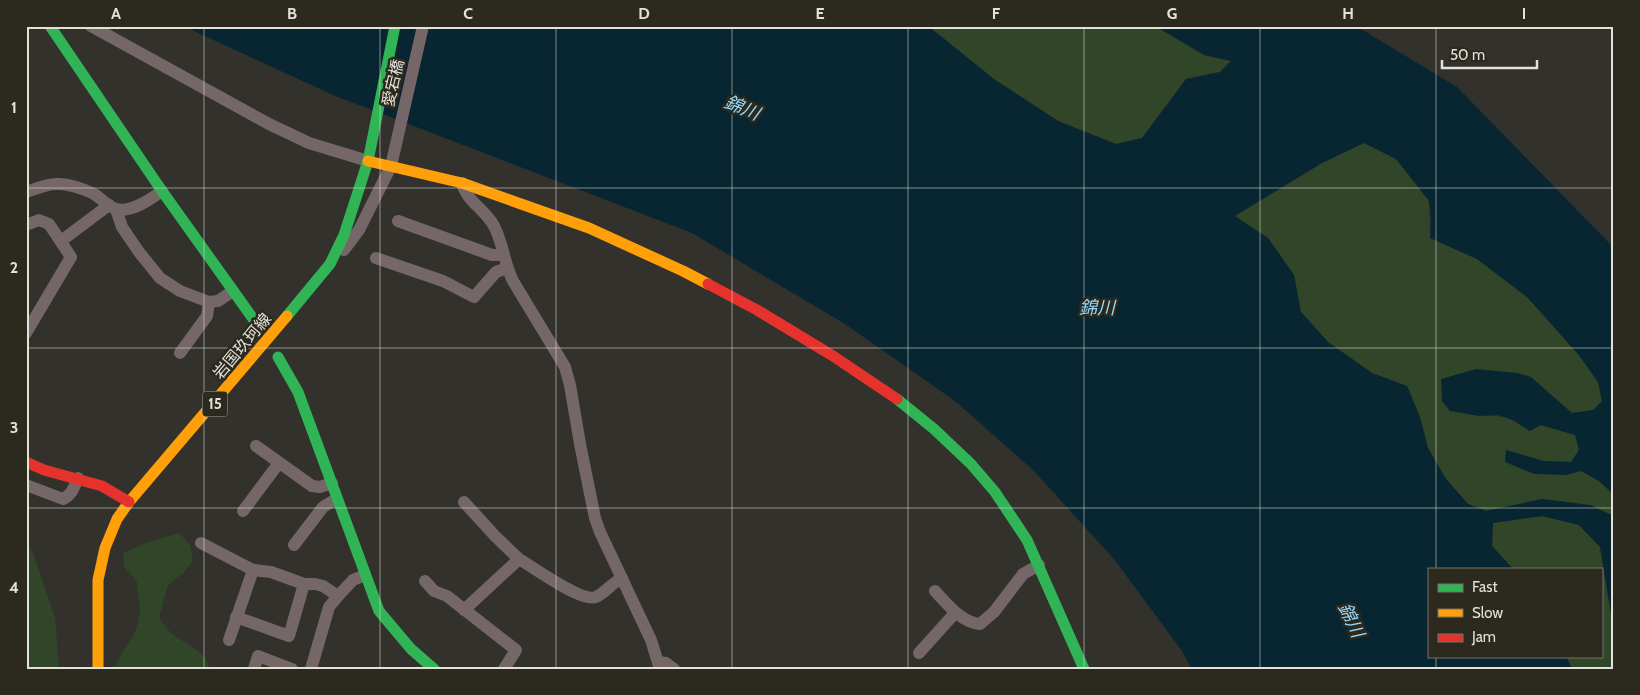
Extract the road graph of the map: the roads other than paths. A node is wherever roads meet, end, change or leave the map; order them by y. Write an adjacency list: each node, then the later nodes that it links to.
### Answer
1 (50, 26): 8 (street)
2 (91, 26): 5 (street)
3 (395, 26): 5 (street, 岩国玖珂線 / 15)
4 (423, 26): 6 (street, 愛宕橋)
5 (368, 154): 6 (street); 16 (street, 岩国玖珂線 / 15)
6 (391, 166): 7 (street); 16 (street, 愛宕橋)
7 (462, 183): 14 (street); 37 (street)
8 (162, 191): 10 (street); 18 (street)
9 (26, 192): 10 (street)
10 (113, 207): 13 (street); 19 (street)
11 (398, 221): 14 (street)
12 (26, 225): 13 (street)
13 (61, 241): 21 (street)
14 (503, 255): 17 (street)
15 (376, 258): 17 (street)
16 (330, 264): 31 (street, 岩国玖珂線 / 15)
17 (507, 268): 40 (street)
18 (233, 291): 19 (street); 20 (street)
19 (209, 302): 22 (street)
20 (258, 327)
21 (26, 333)
22 (180, 353)
23 (278, 357): 28 (street)
24 (256, 446): 26 (street)
25 (26, 462): 27 (street)
26 (279, 463): 28 (street); 33 (street)
27 (78, 478): 29 (street); 31 (street)
28 (332, 483): 30 (street)
29 (26, 485)
30 (336, 499): 35 (street); 39 (street)
31 (129, 502): 51 (street, 岩国玖珂線 / 15)
32 (464, 502): 36 (street)
33 (243, 511)
34 (201, 544): 38 (street)
35 (294, 545)
36 (519, 558): 40 (street); 45 (street)
37 (1039, 565): 46 (street); 58 (street)
38 (253, 570): 42 (street); 47 (street)
39 (365, 574): 44 (street); 55 (street)
40 (622, 578): 50 (street)
41 (425, 581): 45 (street)
42 (304, 584): 44 (street); 47 (street)
43 (935, 591): 46 (street)
44 (338, 596): 54 (street)
45 (464, 610): 56 (street)
46 (955, 613): 49 (street)
47 (236, 617): 48 (street)
48 (229, 640)
49 (919, 653)
50 (659, 666): 57 (street)
51 (98, 669)
52 (254, 669): 53 (street)
53 (292, 669)
54 (311, 669)
55 (434, 669)
56 (504, 669)
57 (674, 669)
58 (1084, 669)

